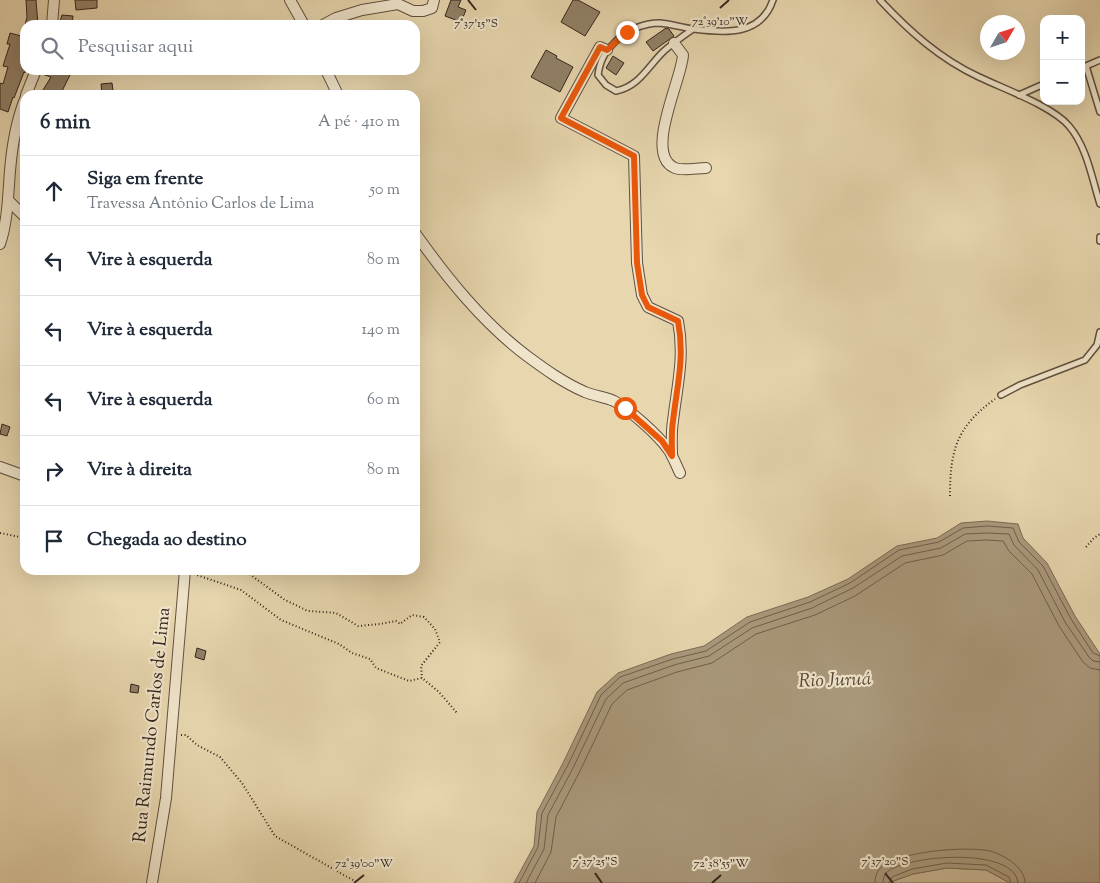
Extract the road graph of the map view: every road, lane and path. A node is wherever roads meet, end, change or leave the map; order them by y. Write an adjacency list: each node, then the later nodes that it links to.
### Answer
1 (54, 0): 6 (street)
2 (290, 0): 7 (street)
3 (773, 0): 9 (lane)
4 (880, 0): 20 (lane)
5 (433, 4): 8 (street)
6 (52, 20)
7 (301, 20)
8 (332, 20)
9 (693, 29): 10 (lane); 11 (lane)
10 (674, 43): 11 (lane); 23 (street)
11 (607, 50): 31 (street)
12 (1100, 60): 13 (lane)
13 (1085, 67)
14 (1085, 70): 21 (lane)
15 (34, 75): 18 (street)
16 (328, 75): 19 (street)
17 (1040, 86): 20 (lane)
18 (28, 90)
19 (336, 90)
20 (1019, 95): 25 (lane)
21 (1100, 112)
22 (20, 115): 24 (street)
23 (706, 168)
24 (8, 200): 26 (street); 28 (street)
25 (1100, 204)
26 (20, 212)
27 (420, 239): 31 (street)
28 (0, 244)
29 (1100, 332): 30 (lane)
30 (1001, 395): 35 (path)
31 (672, 456): 33 (street)
32 (0, 467): 34 (street)
33 (680, 473)
34 (20, 474)
35 (950, 496)
36 (0, 533): 38 (path)
37 (1100, 534): 39 (path)
38 (20, 537)
39 (1086, 547)
40 (189, 575): 45 (street, Rua Raimundo Carlos de Lima)
41 (198, 575): 43 (path)
42 (251, 575): 43 (path)
43 (422, 678): 44 (path)
44 (457, 713)
45 (171, 736): 46 (street, Rua Raimundo Carlos de Lima); 47 (path)
46 (152, 883)
47 (358, 883)

